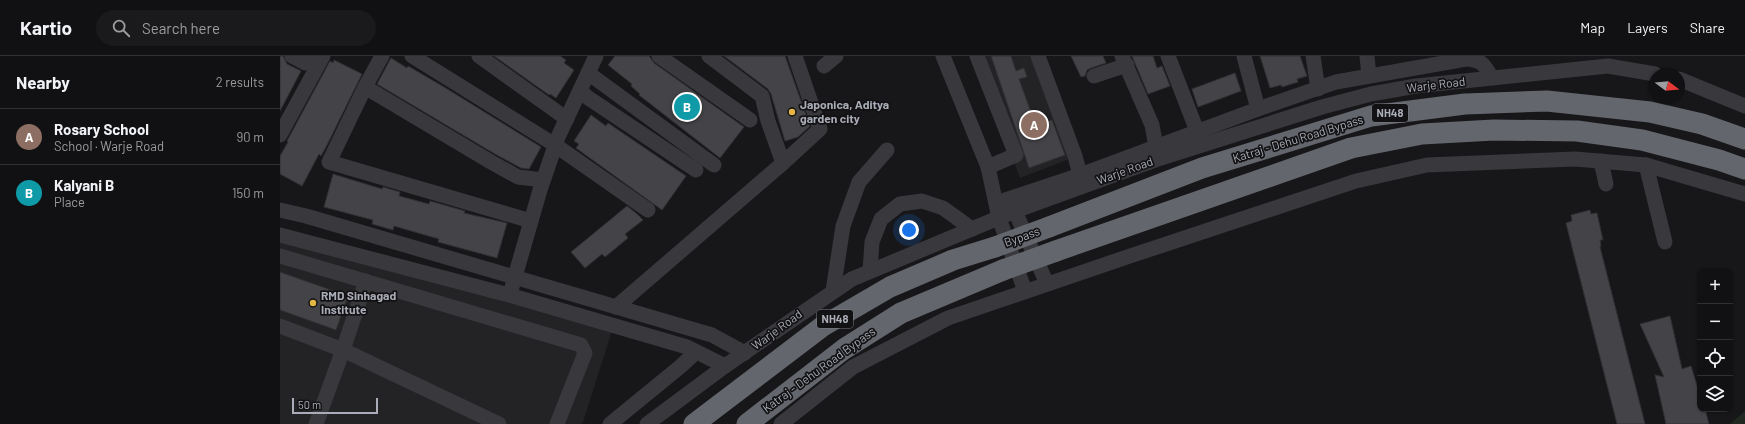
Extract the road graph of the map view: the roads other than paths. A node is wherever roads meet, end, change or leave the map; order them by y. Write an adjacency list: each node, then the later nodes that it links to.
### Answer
1 (292, 56): 2 (street)
2 (309, 56)
3 (323, 56): 36 (street)
4 (382, 56): 28 (street)
5 (412, 56): 38 (street)
6 (479, 56): 33 (street)
7 (659, 56): 34 (street)
8 (709, 56): 42 (street)
9 (796, 56): 42 (street)
10 (836, 56): 22 (street)
11 (943, 56): 45 (street)
12 (977, 56): 45 (street)
13 (1038, 56): 48 (street)
14 (1168, 56): 35 (street)
15 (1244, 56): 32 (street)
16 (1313, 56): 29 (street)
17 (1368, 56): 25 (street)
18 (1125, 61): 24 (street); 39 (street)
19 (591, 62): 30 (street); 43 (street)
20 (1411, 62): 25 (street); 26 (street)
21 (1618, 62): 23 (street, Warje Road); 26 (street, Warje Road)
22 (824, 66)
23 (1649, 72)
24 (1094, 76)
25 (1369, 76): 29 (street)
26 (1492, 78): 55 (street, Warje Road)
27 (1685, 81): 31 (street)
28 (365, 87): 49 (street); 57 (street)
29 (1318, 89): 32 (street)
30 (580, 90): 33 (street); 47 (street)
31 (1745, 106)
32 (1258, 109): 35 (street)
33 (567, 119): 38 (street)
34 (750, 120)
35 (1197, 132): 39 (street)
36 (280, 135)
37 (1745, 139): 58 (highway, Katraj - Dehu Road Bypass / NH48)
38 (555, 145): 49 (street); 54 (street)
39 (1156, 147): 48 (street)
40 (887, 150): 69 (street)
41 (1601, 161): 44 (street); 50 (street); 68 (street)
42 (783, 163): 72 (street)
43 (714, 165)
44 (1646, 165): 51 (street); 61 (street)
45 (988, 167): 52 (street)
46 (1745, 169): 62 (highway, Katraj - Dehu Road Bypass / NH48)
47 (696, 170)
48 (1080, 175): 52 (street)
49 (543, 180): 57 (street)
50 (1606, 184)
51 (1745, 194)
52 (996, 203): 56 (street)
53 (280, 210): 66 (street)
54 (648, 210)
55 (1015, 211): 56 (street, Warje Road); 68 (street)
56 (999, 218): 59 (street, Warje Road); 70 (street)
57 (531, 221): 66 (street)
58 (1049, 227): 83 (highway, Bypass / NH48, bridge)
59 (972, 229): 65 (street, Warje Road); 65 (street)
60 (280, 235): 71 (street)
61 (1665, 242)
62 (1056, 251): 64 (highway, Bypass / NH48, bridge)
63 (280, 256): 67 (street)
64 (1003, 270): 84 (highway, Katraj - Dehu Road Bypass / NH48)
65 (870, 271): 69 (street, Warje Road)
66 (516, 278): 71 (street); 72 (street)
67 (366, 281): 74 (street); 80 (street)
68 (1047, 284): 70 (street)
69 (833, 290): 76 (street, Warje Road)
70 (1026, 291): 85 (street)
71 (509, 295): 75 (street)
72 (621, 303): 76 (street)
73 (280, 326): 74 (street)
74 (344, 350): 78 (street); 79 (street)
75 (696, 352): 77 (street); 81 (street)
76 (745, 353): 77 (street, Warje Road)
77 (725, 366): 82 (street, Warje Road)
78 (316, 424)
79 (499, 424)
80 (557, 424)
81 (610, 424)
82 (647, 424)
83 (694, 424)
84 (747, 424)
85 (781, 424)

